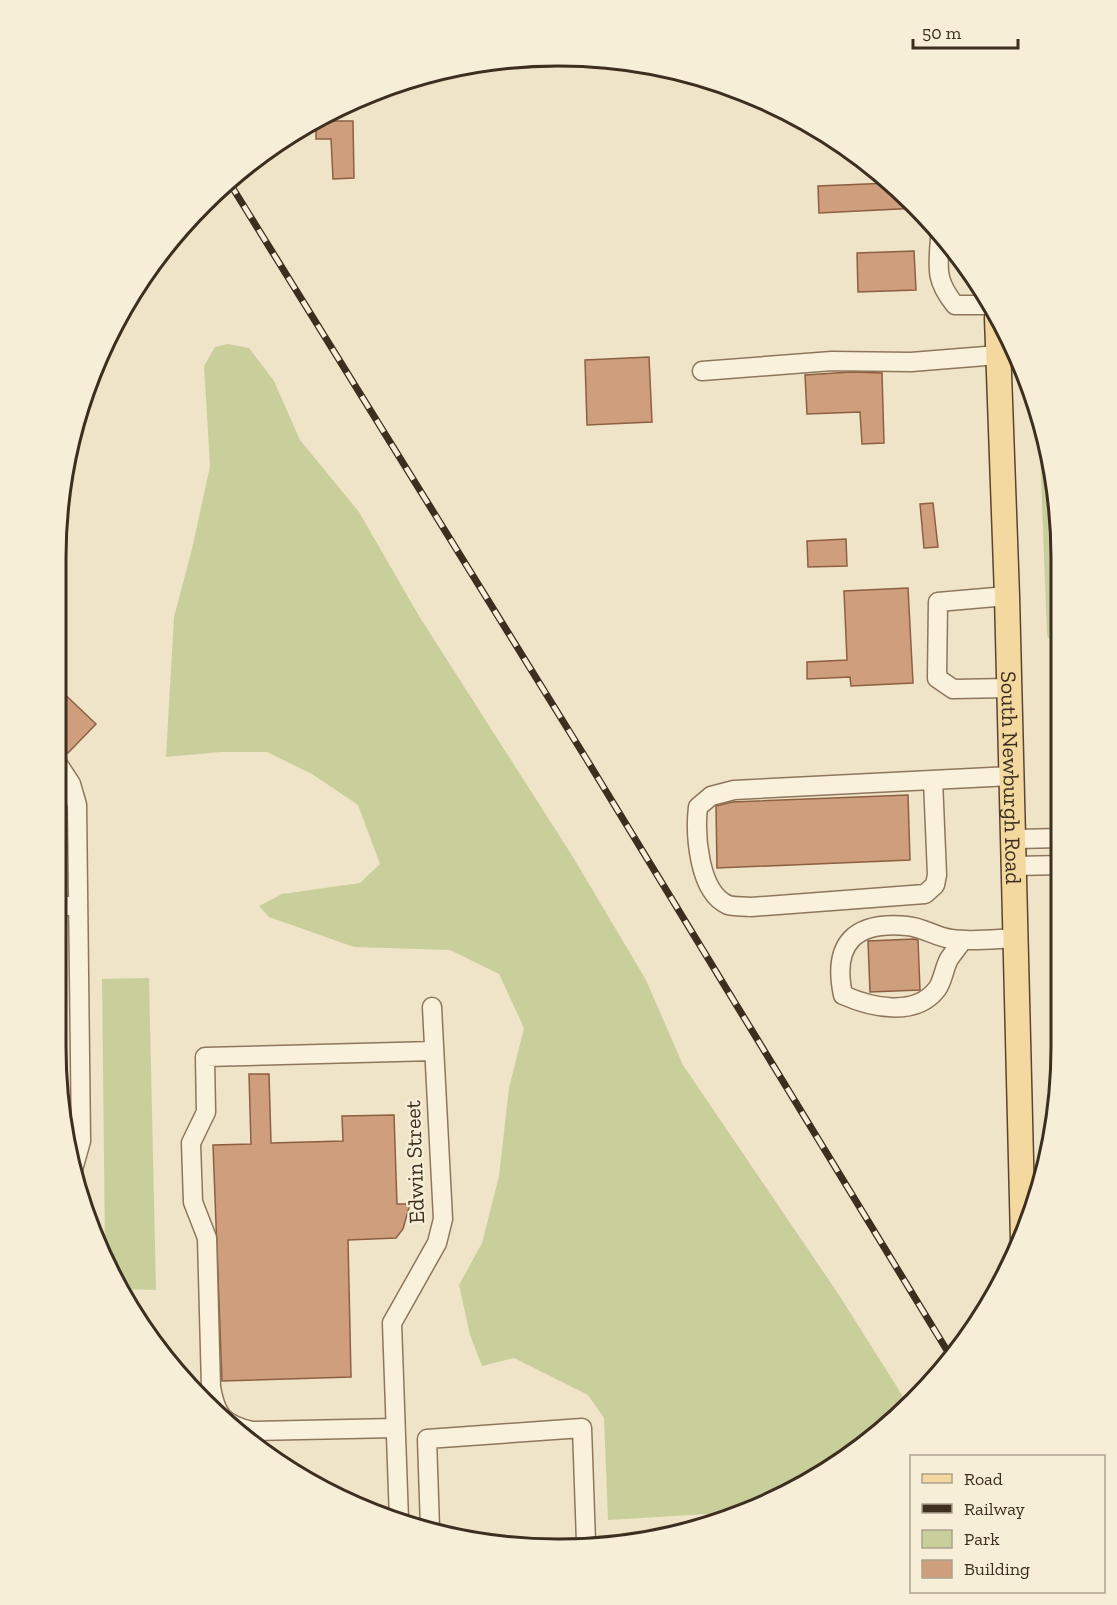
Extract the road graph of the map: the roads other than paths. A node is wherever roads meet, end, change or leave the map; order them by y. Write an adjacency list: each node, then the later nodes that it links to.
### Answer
1 (940, 247): 2 (street)
2 (981, 305)
3 (997, 336): 4 (main road, South Newburgh Road)
4 (998, 355): 5 (street); 6 (main road, South Newburgh Road)
5 (702, 371)
6 (1007, 596): 7 (main road, South Newburgh Road); 7 (street)
7 (1008, 688): 9 (main road, South Newburgh Road)
8 (66, 776): 16 (street)
9 (1011, 776): 10 (street); 12 (main road, South Newburgh Road)
10 (933, 780): 10 (street)
11 (1051, 838): 12 (street)
12 (1013, 839): 14 (main road, South Newburgh Road)
13 (1051, 865): 14 (street)
14 (1014, 866): 17 (main road, South Newburgh Road)
15 (66, 906): 16 (street)
16 (78, 906): 21 (street)
17 (1016, 938): 18 (street); 22 (main road, South Newburgh Road)
18 (963, 940): 18 (street)
19 (432, 1007): 20 (street, Edwin Street)
20 (434, 1051): 23 (street); 24 (street, Edwin Street)
21 (78, 1153)
22 (1022, 1212)
23 (213, 1398)
24 (395, 1428): 25 (street); 26 (street, Edwin Street)
25 (251, 1431)
26 (399, 1513)
27 (430, 1522): 28 (street)
28 (586, 1538)

